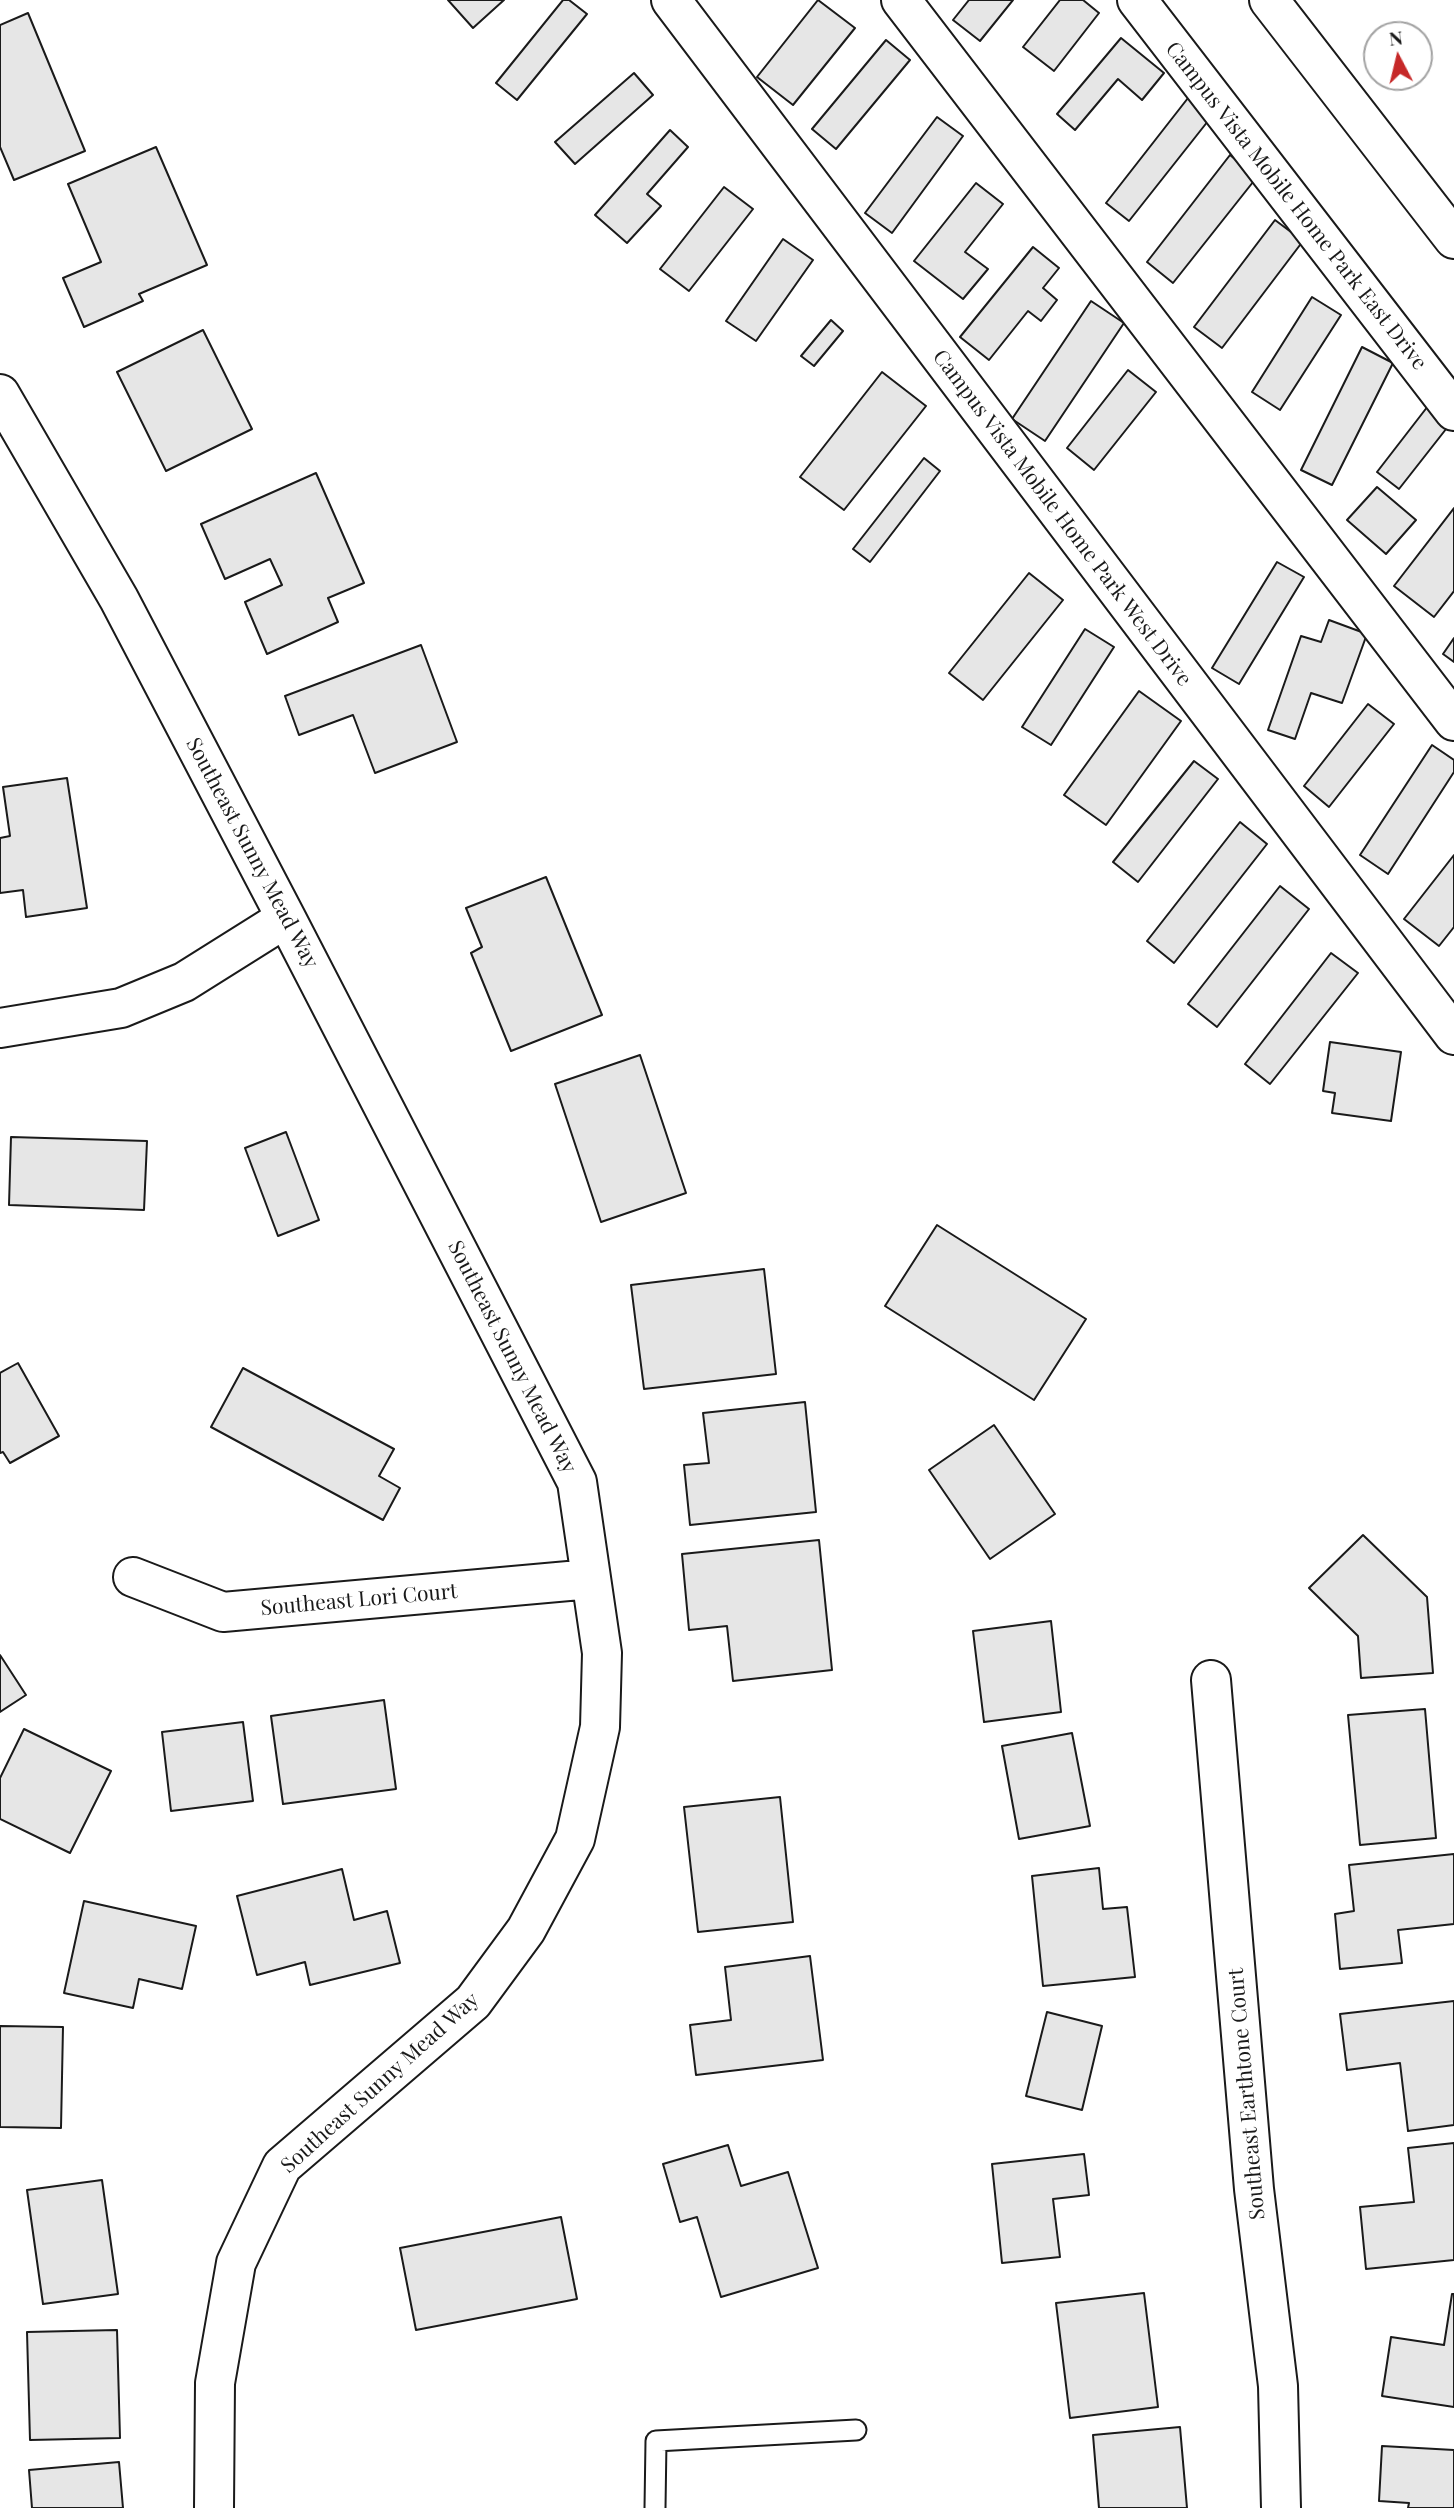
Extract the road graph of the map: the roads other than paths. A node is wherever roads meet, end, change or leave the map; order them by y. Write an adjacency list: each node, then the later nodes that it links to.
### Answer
1 (671, 0): 11 (street, Campus Vista Mobile Home Park West Drive)
2 (901, 0): 8 (street)
3 (1138, 0): 7 (street, Campus Vista Mobile Home Park East Drive)
4 (1269, 0): 5 (street)
5 (1454, 239)
6 (0, 394): 9 (street, Southeast Sunny Mead Way)
7 (1454, 411)
8 (1454, 721)
9 (286, 918): 10 (street); 13 (street, Southeast Sunny Mead Way)
10 (0, 1028)
11 (1454, 1035)
12 (133, 1577): 13 (street, Southeast Lori Court)
13 (592, 1579): 16 (street, Southeast Sunny Mead Way)
14 (1211, 1680): 18 (street, Southeast Earthtone Court)
15 (856, 2430): 17 (lane)
16 (214, 2508)
17 (655, 2508)
18 (1281, 2508)

